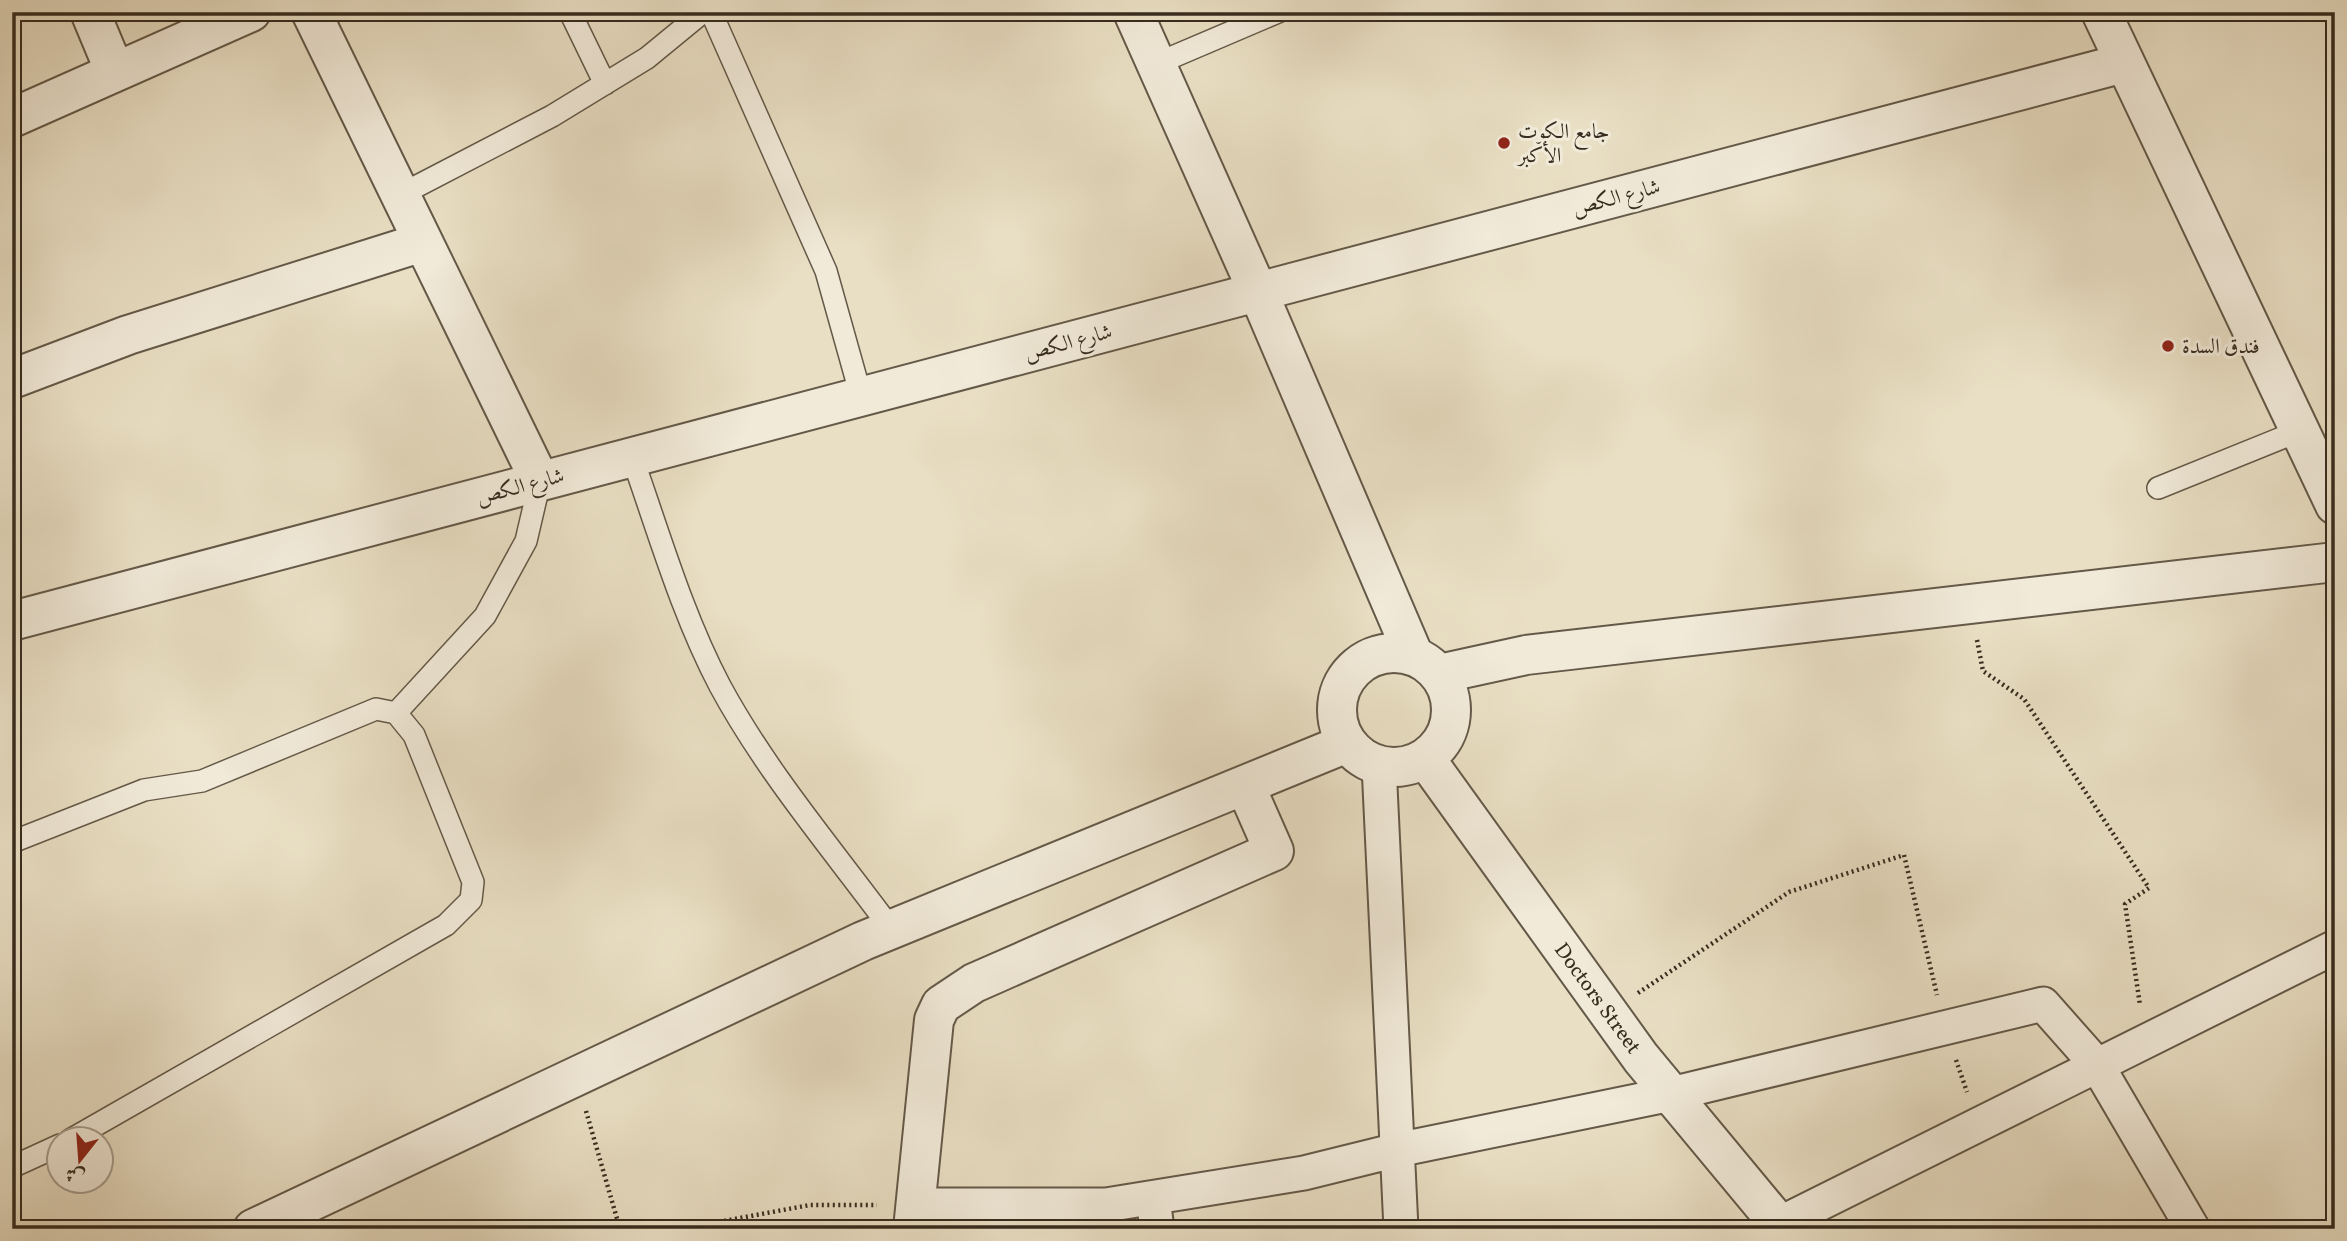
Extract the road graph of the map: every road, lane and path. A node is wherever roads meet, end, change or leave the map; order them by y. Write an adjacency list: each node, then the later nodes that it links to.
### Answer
1 (90, 12): 12 (street)
2 (251, 12): 12 (street)
3 (311, 12): 15 (street)
4 (570, 12): 13 (lane)
5 (703, 12): 13 (lane)
6 (711, 12): 19 (lane)
7 (1133, 12): 11 (street)
8 (1278, 12): 11 (lane)
9 (2101, 12): 10 (street)
10 (2124, 63): 17 (street, شارع الكص); 20 (street)
11 (1156, 64): 17 (street)
12 (115, 72): 14 (street)
13 (605, 84): 15 (lane)
14 (12, 118)
15 (400, 195): 16 (street)
16 (423, 242): 18 (street); 22 (street)
17 (1258, 292): 19 (street, شارع الكص); 28 (street)
18 (12, 379)
19 (861, 396): 21 (street, شارع الكص)
20 (2299, 431): 23 (lane); 24 (street)
21 (632, 457): 22 (street, شارع الكص); 35 (lane)
22 (540, 481): 27 (street, شارع الكص); 29 (lane)
23 (2158, 488)
24 (2335, 505)
25 (2335, 562): 26 (street)
26 (1970, 604): 28 (street); 39 (path)
27 (12, 621)
28 (1427, 665): 30 (street); 31 (street)
29 (396, 713): 34 (lane); 44 (lane)
30 (1347, 743): 32 (street); 33 (street)
31 (1425, 758): 32 (street); 37 (street, Doctors Street)
32 (1379, 765): 45 (street)
33 (1245, 785): 35 (street); 49 (street)
34 (12, 842)
35 (892, 930): 41 (street)
36 (2335, 947): 39 (street)
37 (1608, 1013): 38 (path); 42 (street, Doctors Street)
38 (1945, 1029): 40 (street); 42 (street); 43 (path)
39 (2146, 1041): 40 (street)
40 (2097, 1065): 43 (street); 55 (street)
41 (576, 1077): 51 (street); 52 (path)
42 (1671, 1094): 45 (street); 50 (street, Doctors Street)
43 (1978, 1124): 50 (street)
44 (93, 1126)
45 (1397, 1150): 48 (street); 54 (street)
46 (46, 1151): 47 (lane)
47 (12, 1167)
48 (1155, 1213): 49 (street)
49 (914, 1217): 53 (path)
50 (1781, 1226)
51 (253, 1229)
52 (620, 1229)
53 (681, 1229)
54 (1401, 1229)
55 (2193, 1229)

